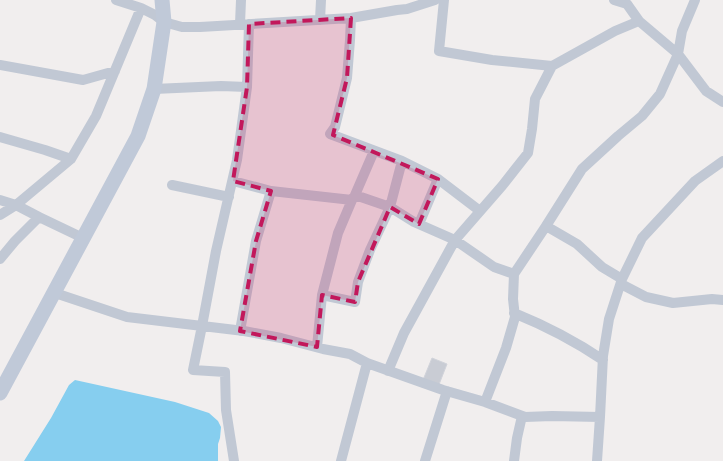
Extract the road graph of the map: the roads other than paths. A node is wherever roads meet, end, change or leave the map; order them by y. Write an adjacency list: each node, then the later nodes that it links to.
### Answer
1 (116, 0): 11 (street)
2 (162, 0): 15 (main road)
3 (241, 0): 16 (street)
4 (321, 0): 13 (street)
5 (435, 0): 10 (street)
6 (444, 0): 19 (street)
7 (614, 0): 9 (street)
8 (695, 0): 17 (street)
9 (628, 2): 14 (street)
10 (409, 5): 12 (street)
11 (141, 8): 15 (street); 20 (street)
12 (351, 18): 13 (street); 25 (street)
13 (320, 20): 16 (street)
14 (639, 21): 17 (street); 19 (street)
15 (164, 22): 16 (street); 22 (main road)
16 (244, 24): 21 (street)
17 (678, 54): 23 (street); 42 (street)
18 (0, 65): 20 (street)
19 (552, 66): 38 (street)
20 (115, 72): 26 (street)
21 (247, 87): 22 (street); 30 (street)
22 (154, 89): 43 (main road)
23 (723, 102)
24 (0, 137): 26 (street)
25 (374, 150): 27 (street); 34 (street)
26 (71, 159): 36 (street)
27 (402, 160): 29 (street); 37 (street)
28 (723, 161): 47 (street)
29 (438, 179): 38 (street); 41 (street)
30 (233, 181): 32 (street); 33 (street)
31 (172, 185): 33 (street)
32 (271, 191): 34 (street); 53 (street)
33 (229, 197): 52 (street)
34 (354, 198): 37 (street); 49 (street)
35 (0, 200): 36 (street)
36 (16, 205): 39 (street); 40 (street)
37 (390, 207): 41 (street); 49 (street)
38 (480, 211): 44 (street)
39 (0, 215)
40 (39, 218): 43 (street); 45 (street)
41 (419, 224): 44 (street)
42 (546, 226): 46 (street); 47 (street)
43 (83, 238): 48 (main road)
44 (455, 240): 46 (street); 57 (street)
45 (0, 259)
46 (514, 274): 51 (street)
47 (621, 281): 50 (street); 55 (street)
48 (55, 293): 52 (street); 59 (main road)
49 (322, 295): 54 (street)
50 (723, 300)
51 (514, 313): 55 (street); 60 (street)
52 (202, 326): 53 (street); 63 (street)
53 (240, 331): 54 (street)
54 (317, 348): 56 (street)
55 (603, 360): 62 (street)
56 (367, 363): 57 (street); 64 (street)
57 (388, 371): 58 (street)
58 (447, 391): 60 (street); 65 (street)
59 (0, 393)
60 (485, 402): 61 (street)
61 (522, 416): 62 (street); 66 (street)
62 (600, 417): 67 (street)
63 (234, 461)
64 (341, 461)
65 (425, 461)
66 (514, 461)
67 (597, 461)

